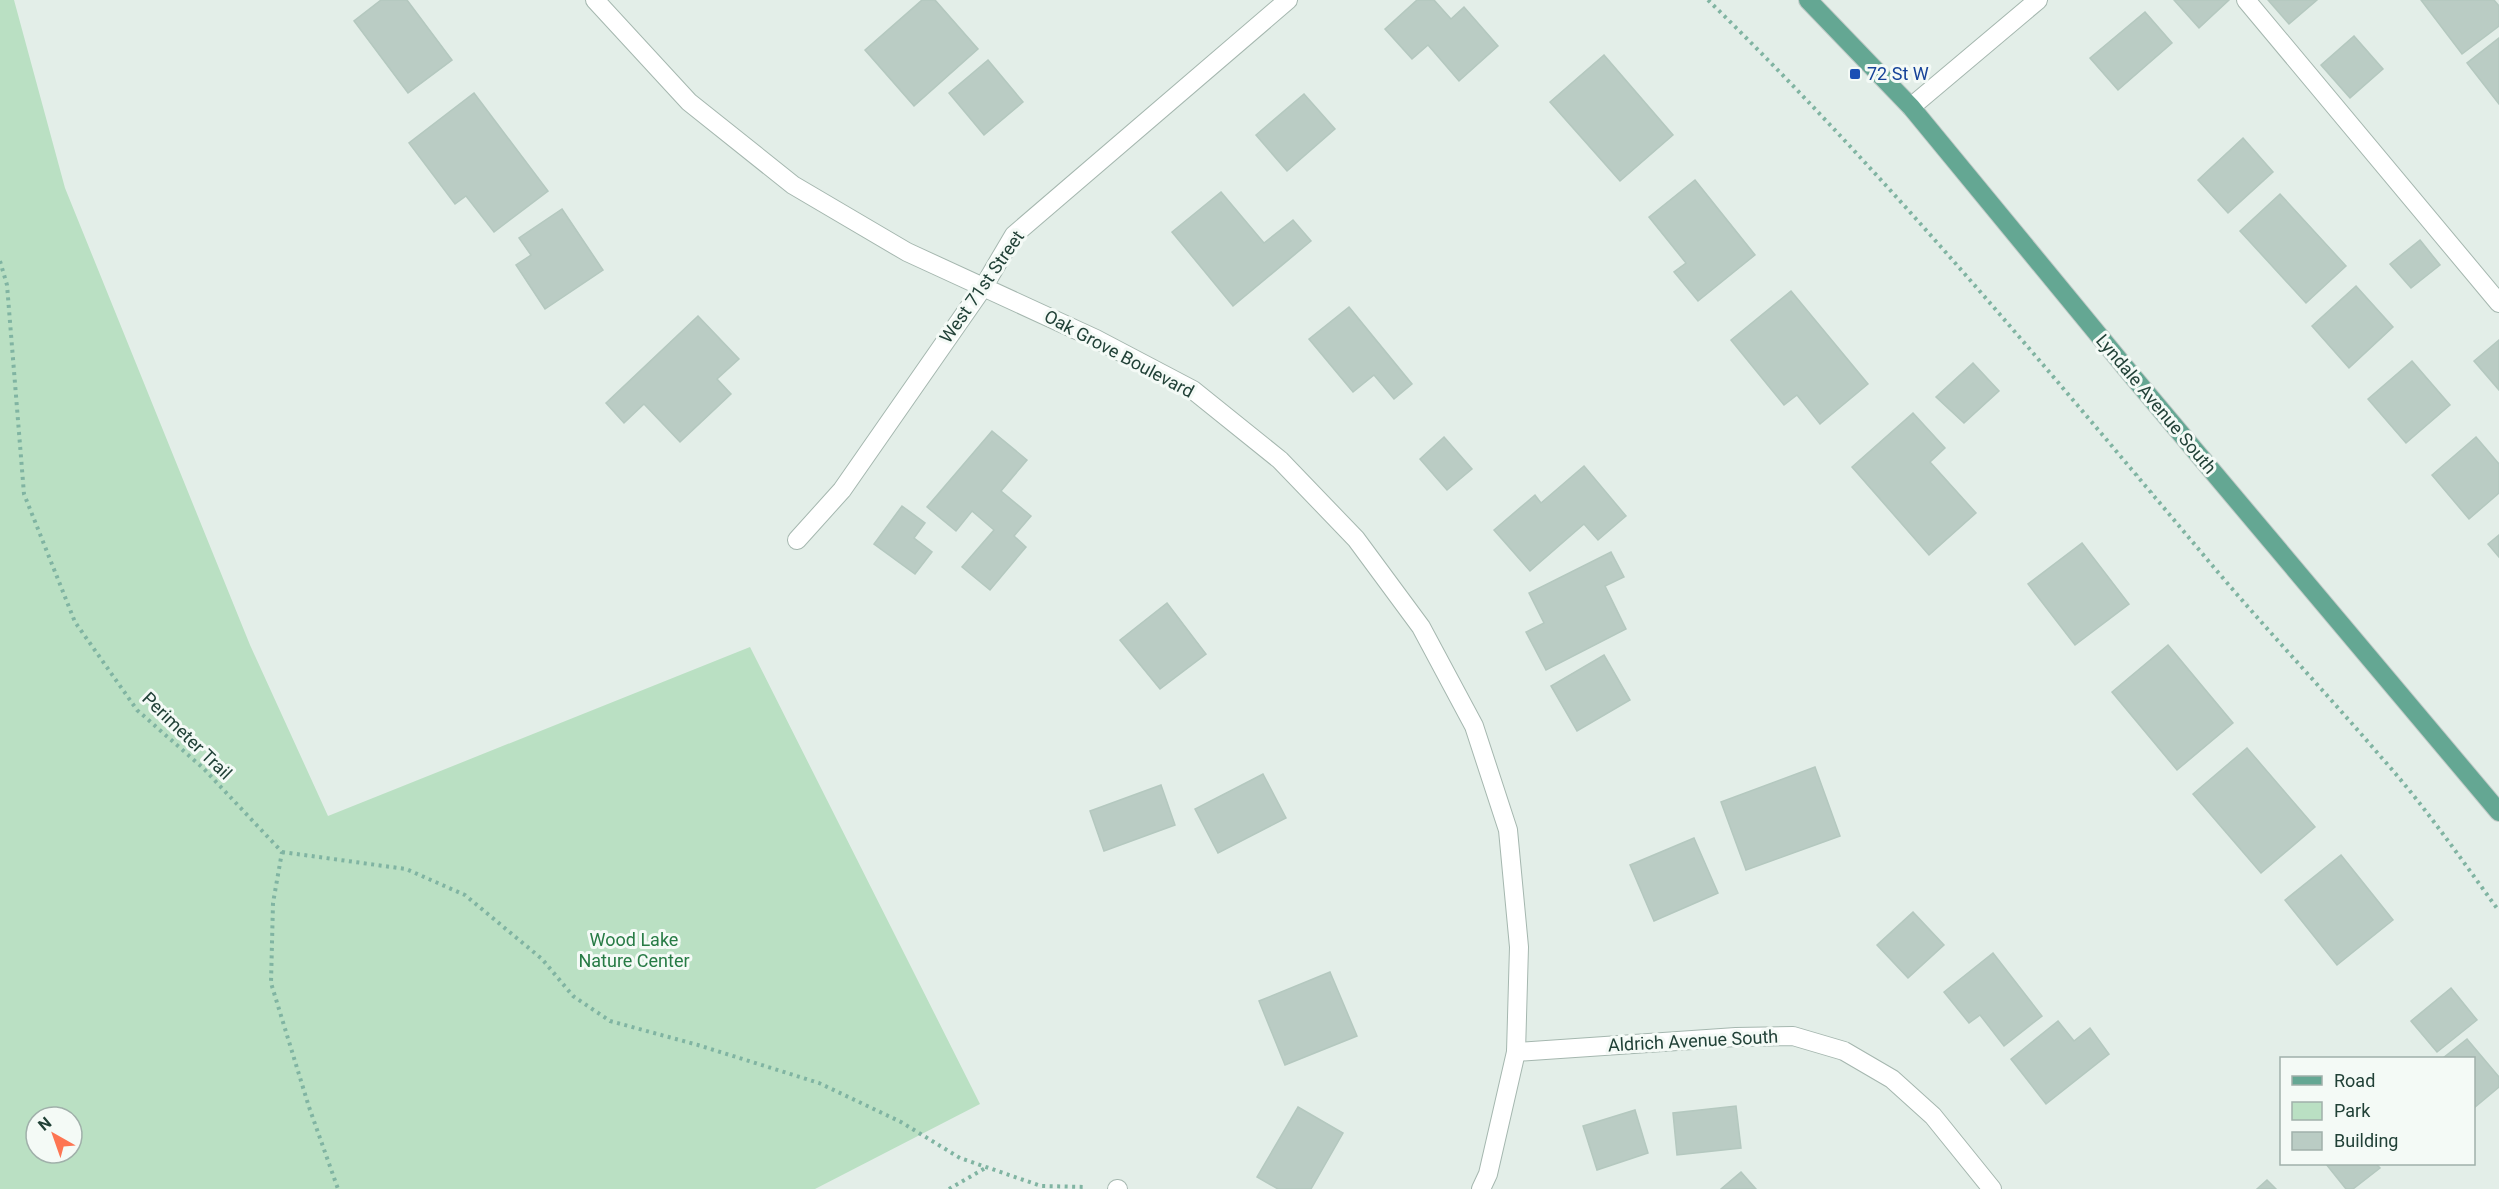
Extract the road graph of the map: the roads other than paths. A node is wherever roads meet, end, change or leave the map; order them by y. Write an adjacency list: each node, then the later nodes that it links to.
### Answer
1 (595, 0): 7 (street, Oak Grove Boulevard)
2 (1288, 0): 7 (street, West 71st Street)
3 (1808, 0): 6 (main road, Lyndale Avenue South)
4 (2038, 0): 6 (street)
5 (2246, 0): 8 (street)
6 (1911, 107): 10 (main road, Lyndale Avenue South)
7 (984, 286): 9 (street, West 71st Street); 11 (street, Oak Grove Boulevard)
8 (2499, 303)
9 (797, 540)
10 (2499, 812)
11 (1516, 1052): 12 (street, Oak Grove Boulevard); 13 (street, Aldrich Avenue South)
12 (1481, 1189)
13 (1992, 1189)

